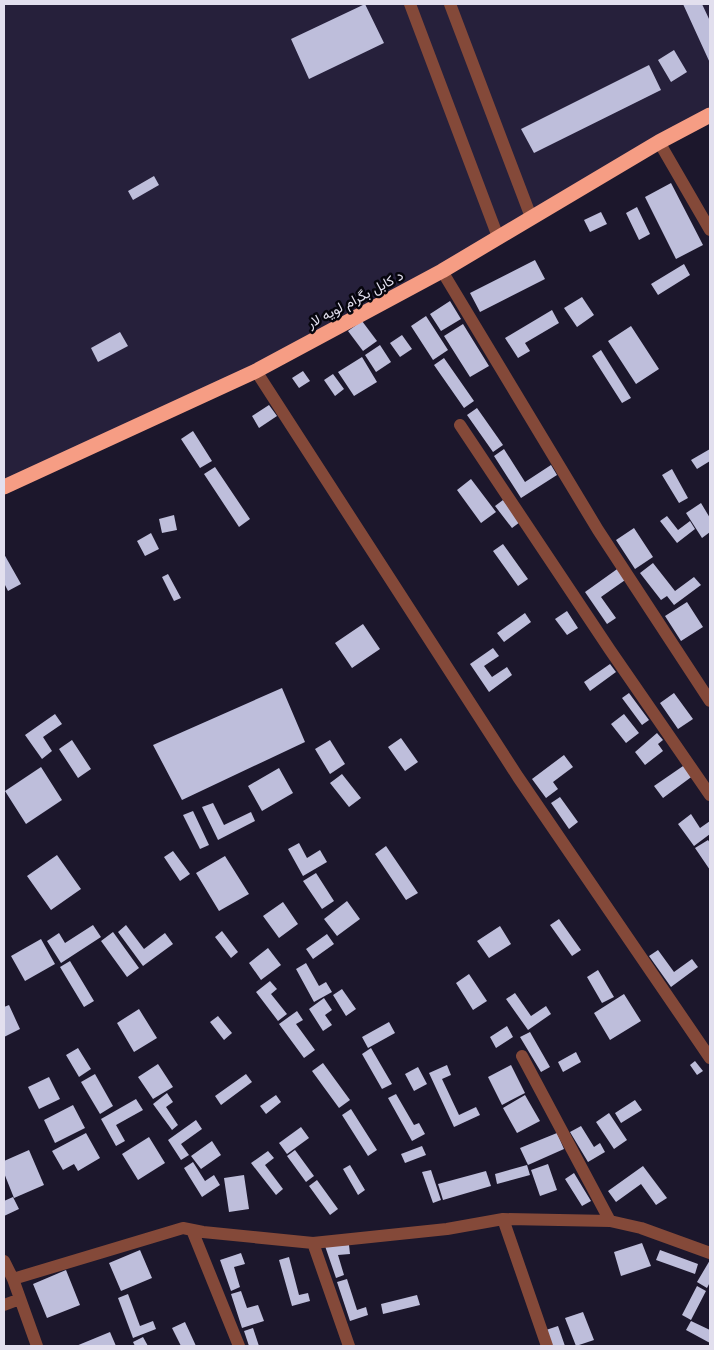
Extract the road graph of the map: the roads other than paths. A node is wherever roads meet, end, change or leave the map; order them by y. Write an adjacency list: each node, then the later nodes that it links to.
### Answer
1 (410, 4): 7 (street)
2 (450, 4): 5 (street)
3 (710, 115): 4 (highway, د کابل بگرام لویه لار)
4 (659, 142): 5 (highway, د کابل بگرام لویه لار); 6 (street)
5 (531, 217): 7 (highway, د کابل بگرام لویه لار)
6 (710, 230)
7 (498, 237): 8 (highway, د کابل بگرام لویه لار)
8 (442, 270): 9 (highway, د کابل بگرام لویه لار); 12 (street)
9 (256, 371): 11 (highway, د کابل بگرام لویه لار); 15 (street)
10 (460, 425): 13 (street)
11 (4, 487)
12 (710, 701)
13 (710, 795)
14 (522, 1056): 17 (street)
15 (710, 1058)
16 (503, 1218): 17 (street); 19 (street); 28 (street)
17 (610, 1221): 20 (street)
18 (192, 1230): 19 (street); 22 (street); 26 (street)
19 (313, 1243): 27 (street)
20 (710, 1253)
21 (4, 1261): 22 (street)
22 (12, 1279): 23 (street)
23 (20, 1299): 24 (street); 25 (street)
24 (4, 1305)
25 (36, 1346)
26 (239, 1346)
27 (349, 1346)
28 (548, 1346)

